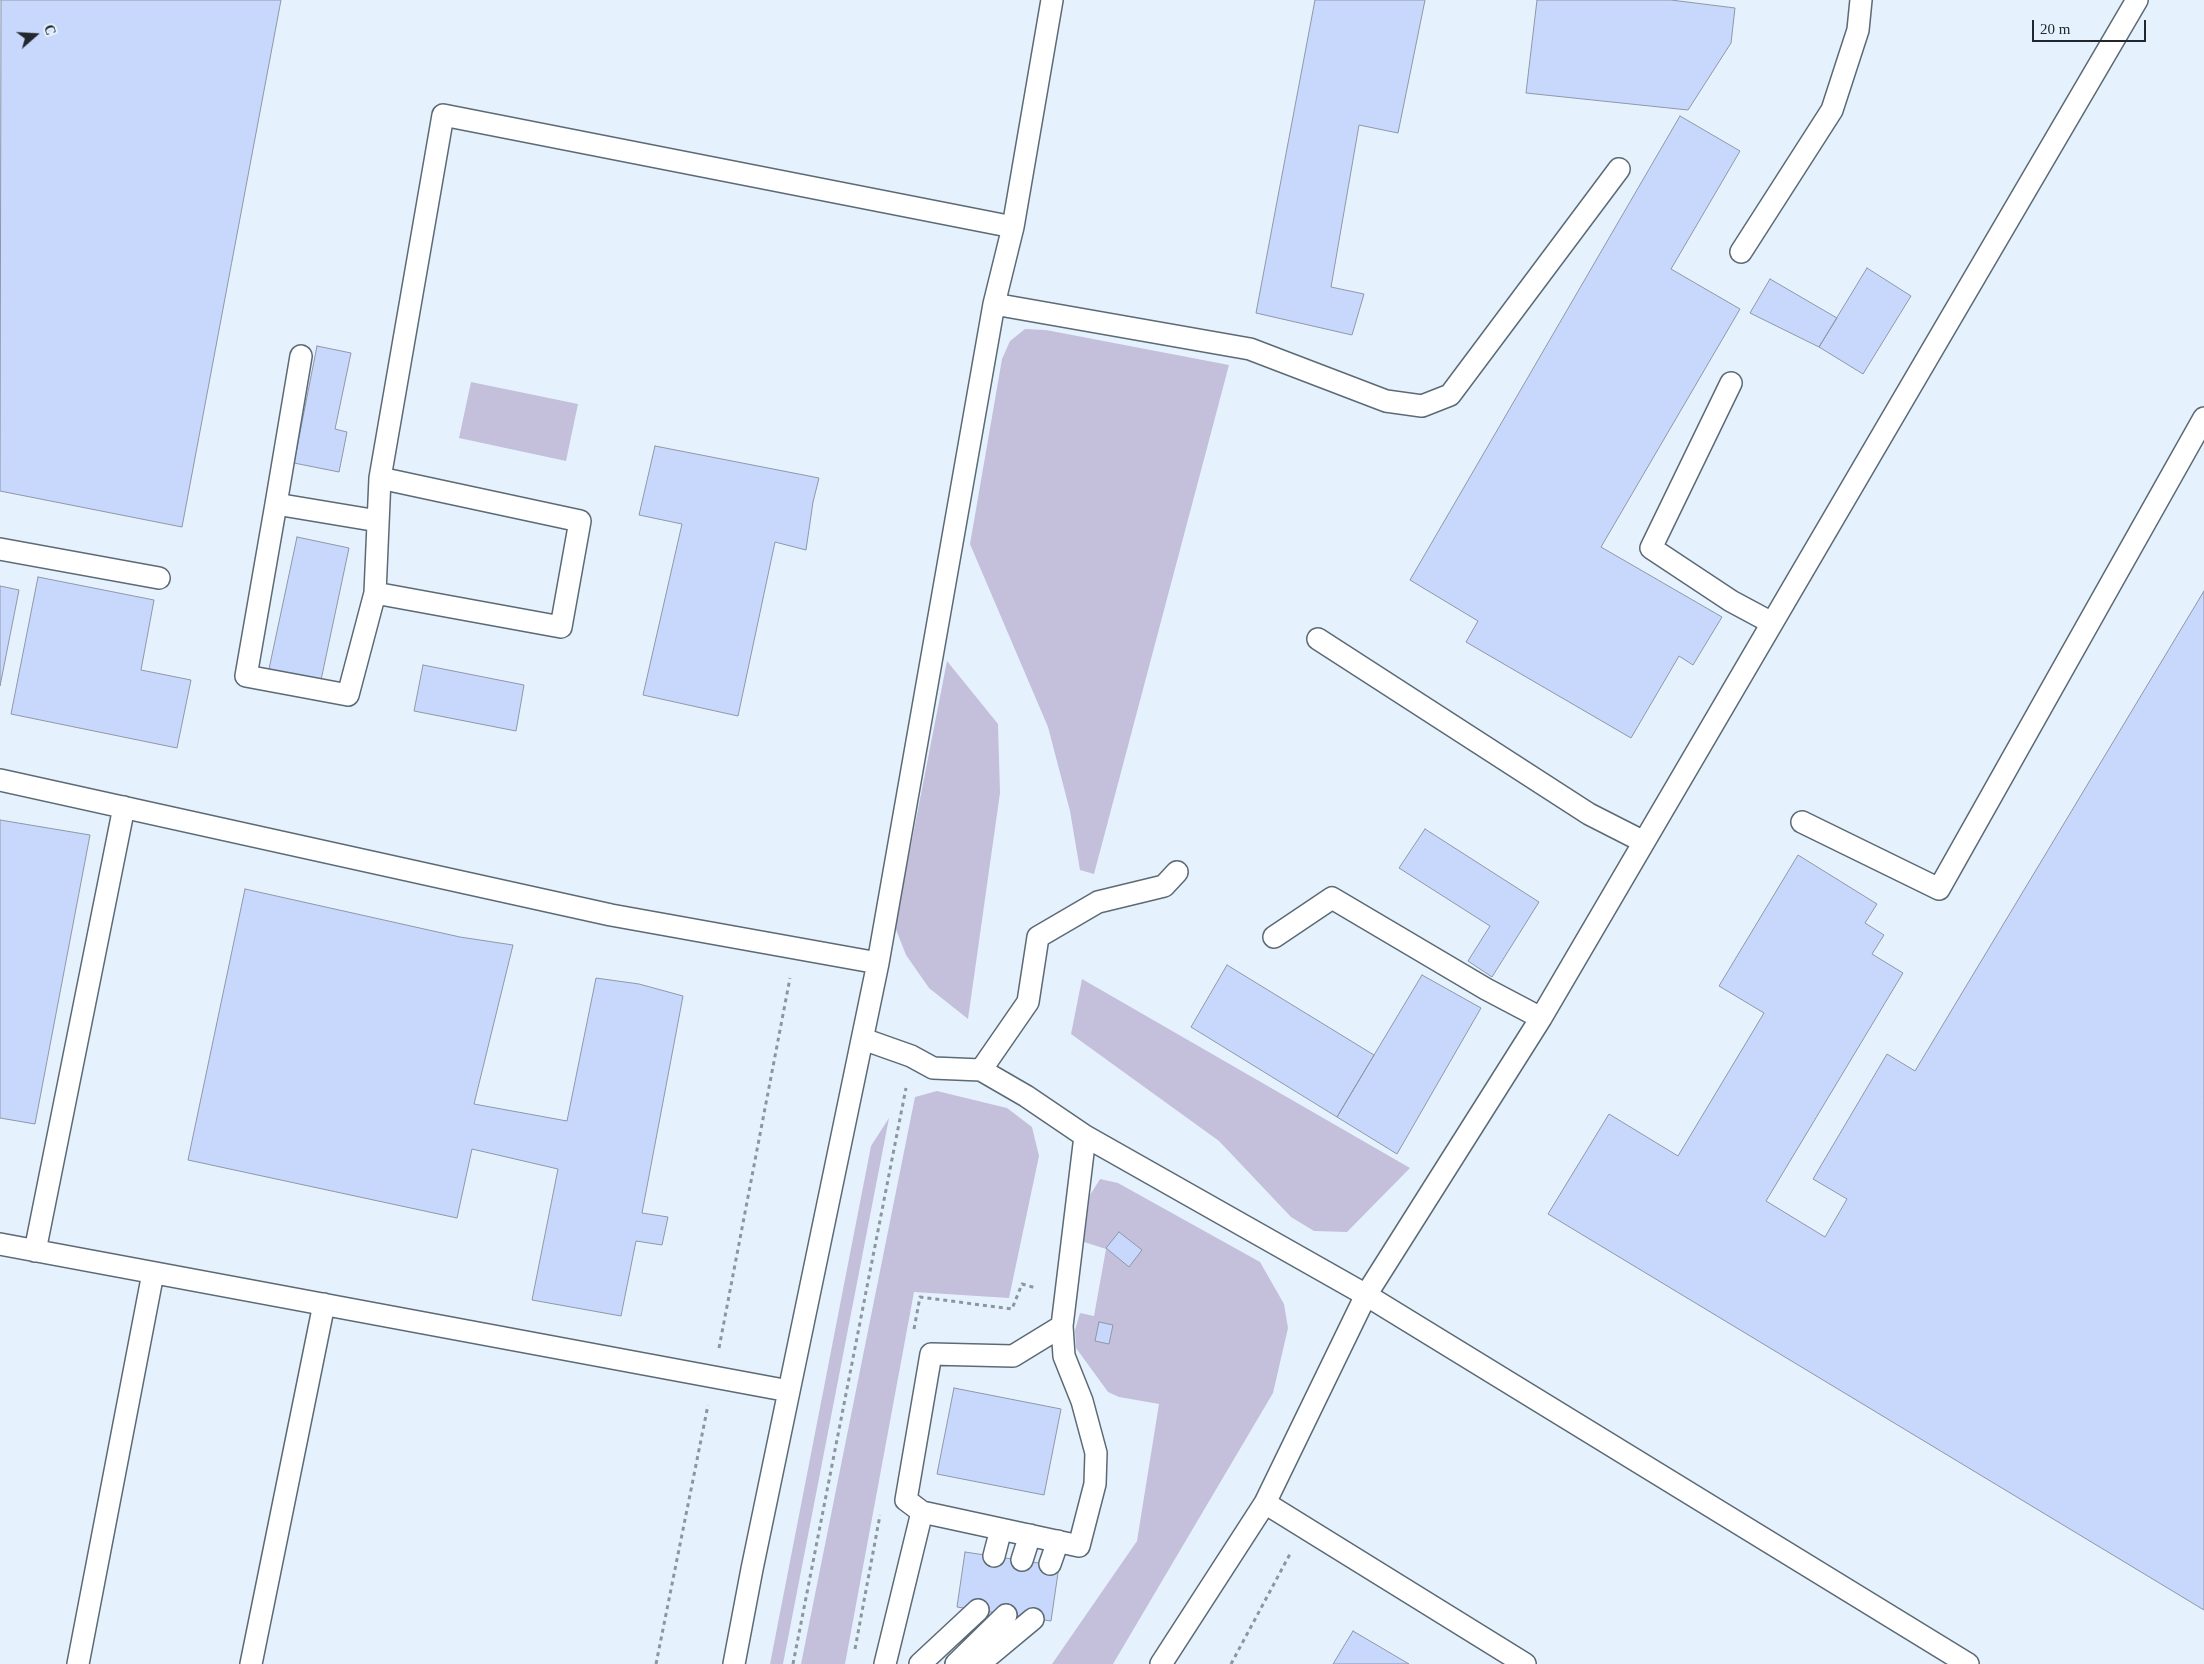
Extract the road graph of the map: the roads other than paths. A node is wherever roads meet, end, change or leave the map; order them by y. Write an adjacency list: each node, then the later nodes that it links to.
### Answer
1 (1052, 0): 5 (lane)
2 (1861, 0): 6 (lane)
3 (2137, 0): 17 (lane)
4 (1619, 169): 7 (lane)
5 (1013, 227): 7 (lane); 11 (lane)
6 (1741, 252)
7 (994, 304): 25 (lane)
8 (301, 356): 12 (lane)
9 (1731, 383): 17 (lane)
10 (2204, 418): 21 (lane)
11 (380, 478): 13 (lane); 16 (lane)
12 (276, 504): 13 (lane); 16 (lane)
13 (378, 522): 16 (lane)
14 (0, 549): 15 (lane)
15 (159, 578)
16 (375, 593)
17 (1772, 624): 22 (lane)
18 (1318, 639): 22 (lane)
19 (0, 780): 20 (lane)
20 (124, 807): 25 (lane); 31 (lane)
21 (1802, 822)
22 (1644, 842): 26 (lane)
23 (1177, 872): 28 (lane)
24 (1274, 937): 26 (lane)
25 (878, 963): 27 (lane)
26 (1541, 1018): 33 (lane)
27 (863, 1039): 28 (lane); 36 (lane)
28 (981, 1070): 29 (lane)
29 (1085, 1136): 33 (lane); 35 (lane)
30 (0, 1244): 31 (lane)
31 (35, 1251): 32 (lane)
32 (153, 1273): 34 (lane); 48 (lane)
33 (1366, 1295): 37 (lane); 57 (lane)
34 (324, 1304): 36 (lane); 49 (lane)
35 (1062, 1326): 38 (lane); 41 (lane)
36 (789, 1390): 50 (lane)
37 (1265, 1503): 55 (lane); 56 (lane)
38 (922, 1512): 39 (lane); 51 (lane)
39 (1001, 1529): 40 (lane); 42 (lane)
40 (1030, 1535): 41 (lane); 43 (lane)
41 (1058, 1541): 44 (lane)
42 (994, 1556)
43 (1022, 1560)
44 (1050, 1564)
45 (978, 1610): 52 (lane)
46 (1006, 1615): 53 (lane)
47 (1033, 1619): 54 (lane)
48 (78, 1664)
49 (251, 1664)
50 (734, 1664)
51 (885, 1664)
52 (920, 1664)
53 (956, 1664)
54 (979, 1664)
55 (1161, 1664)
56 (1525, 1664)
57 (1968, 1664)

